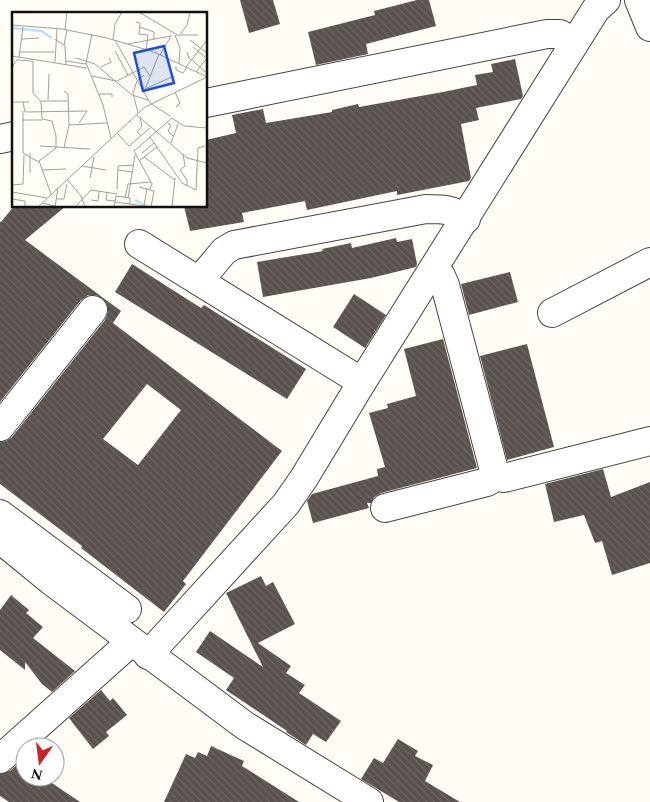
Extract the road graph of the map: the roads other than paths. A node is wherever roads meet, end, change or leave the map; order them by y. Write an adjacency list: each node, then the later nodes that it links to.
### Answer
1 (606, 0): 4 (street)
2 (639, 0): 3 (street)
3 (650, 27)
4 (574, 44): 5 (street); 6 (street)
5 (208, 103)
6 (466, 219): 9 (street); 10 (street)
7 (139, 244): 10 (street)
8 (650, 262): 12 (street)
9 (434, 268): 13 (street); 16 (street)
10 (199, 281): 13 (street)
11 (93, 310): 14 (street)
12 (552, 313)
13 (362, 382): 21 (street)
14 (0, 427)
15 (650, 441): 16 (street)
16 (497, 476): 17 (street)
17 (385, 508)
18 (0, 514): 20 (street)
19 (0, 539): 21 (street)
20 (126, 609)
21 (139, 648): 22 (street); 23 (street)
22 (0, 759)
23 (368, 802)

